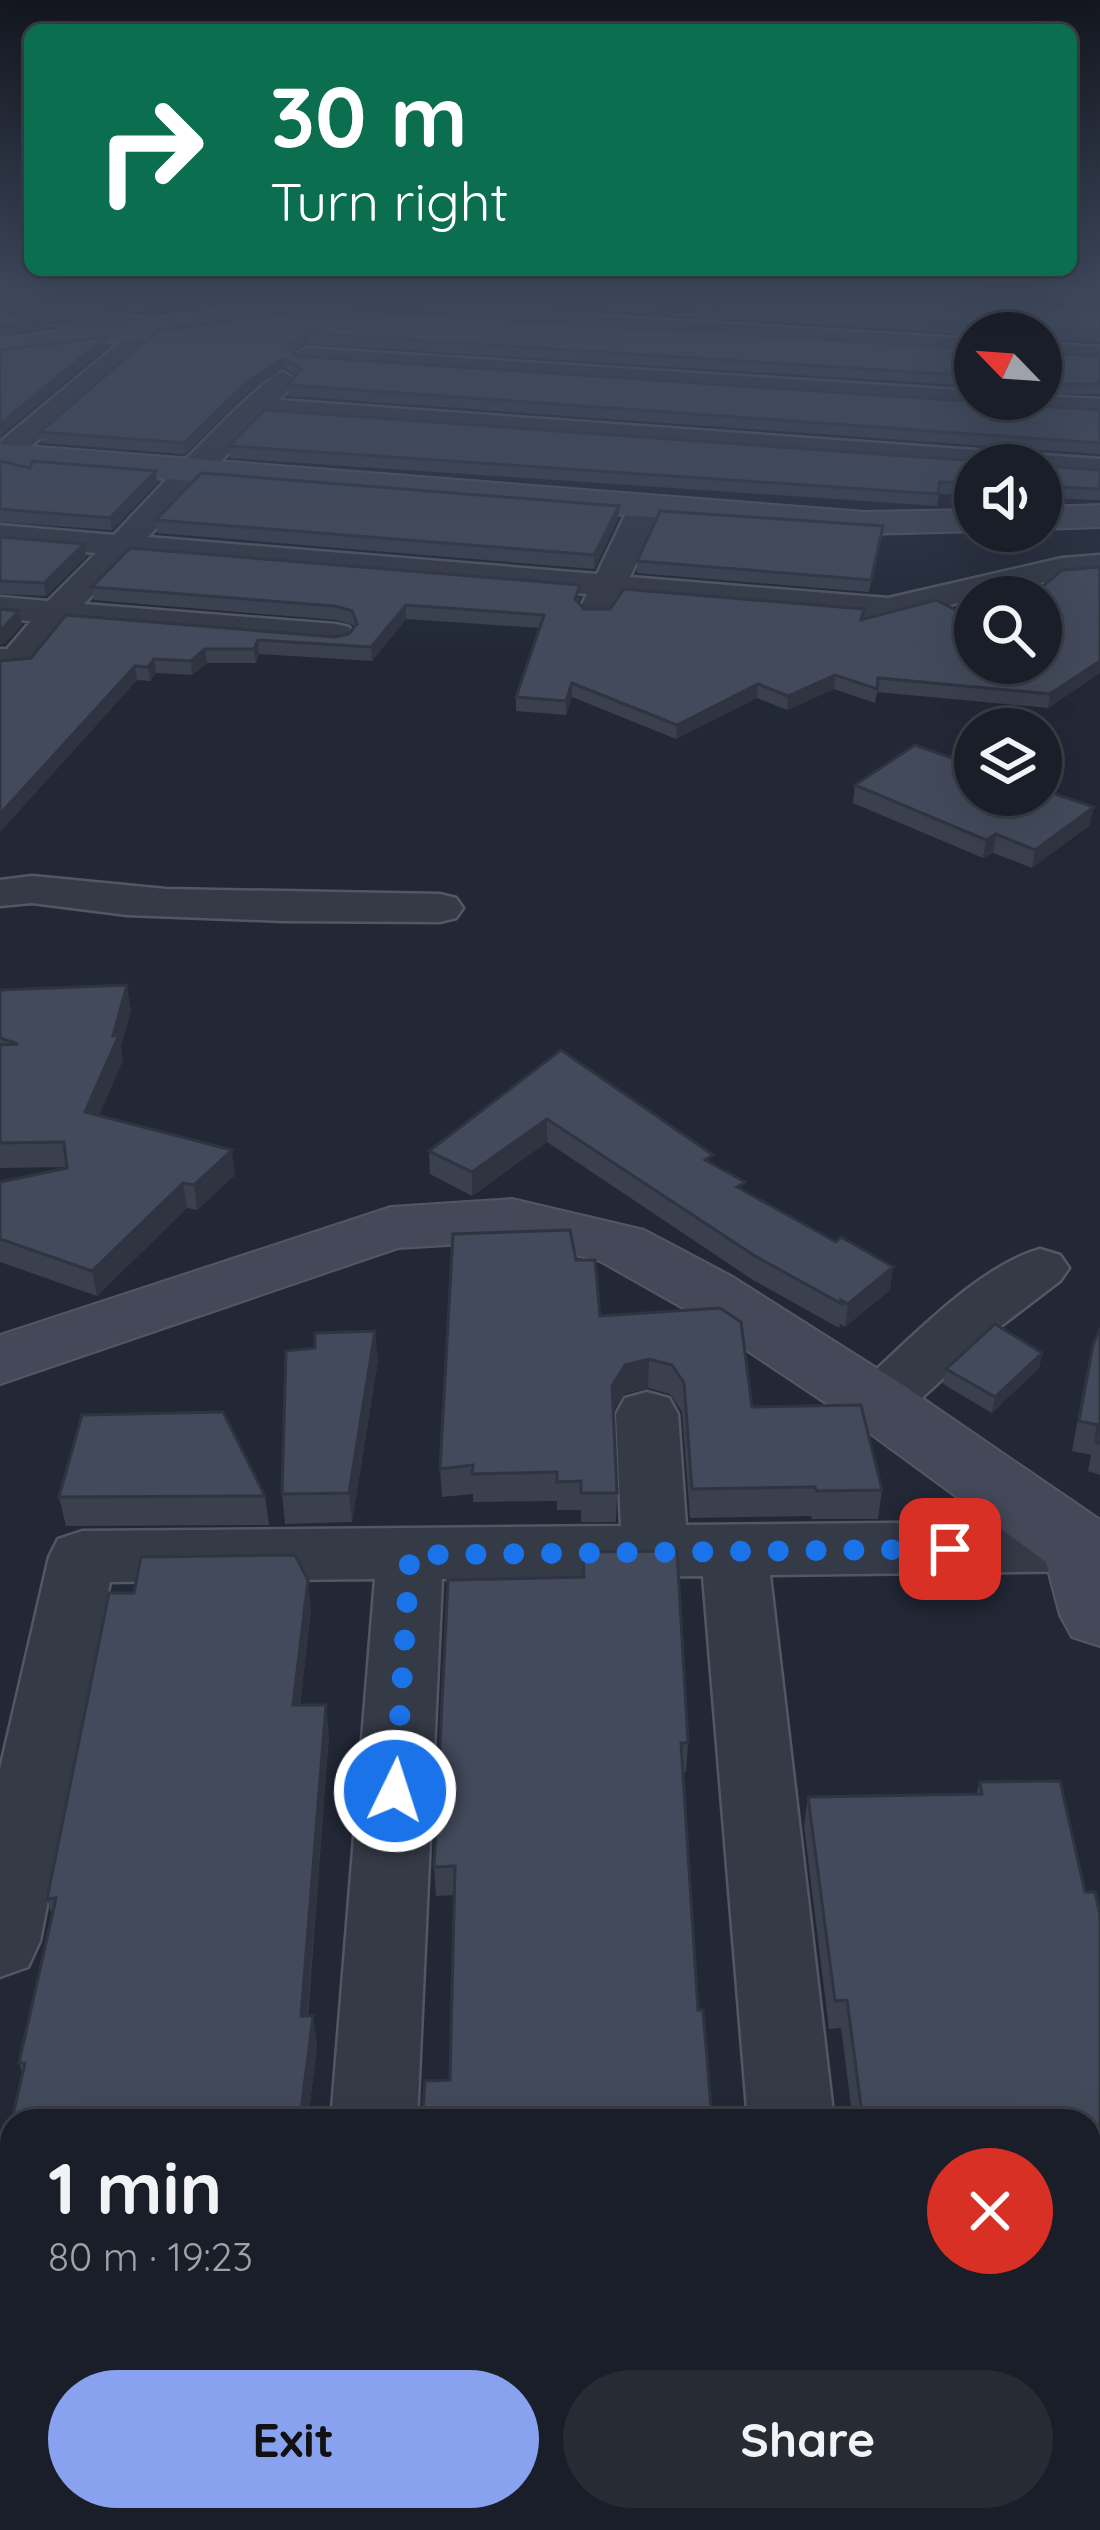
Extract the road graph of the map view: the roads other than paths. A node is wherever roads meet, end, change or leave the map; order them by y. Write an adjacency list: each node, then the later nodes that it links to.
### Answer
1 (55, 411): 4 (street)
2 (250, 411): 6 (street)
3 (310, 411): 5 (street)
4 (1, 456): 6 (street)
5 (1100, 468)
6 (191, 472): 7 (street); 12 (street)
7 (646, 505): 10 (street); 14 (street)
8 (1100, 516): 9 (street)
9 (1062, 517)
10 (954, 521)
11 (0, 535): 12 (street)
12 (121, 545): 14 (street); 16 (street)
13 (1100, 565): 14 (street)
14 (603, 598)
15 (0, 608): 16 (street)
16 (59, 610): 17 (street); 18 (street)
17 (337, 635)
18 (6, 668)
19 (0, 893): 20 (street)
20 (440, 908)
21 (1040, 1268): 23 (street)
22 (0, 1360): 23 (street)
23 (878, 1402): 25 (street)
24 (647, 1414): 26 (street)
25 (1090, 1546): 27 (street); 29 (street)
26 (655, 1553): 27 (street); 28 (street)
27 (734, 1554): 32 (street)
28 (410, 1555): 30 (street); 31 (street)
29 (1100, 1616)
30 (0, 1941)
31 (375, 2109)
32 (790, 2109)

